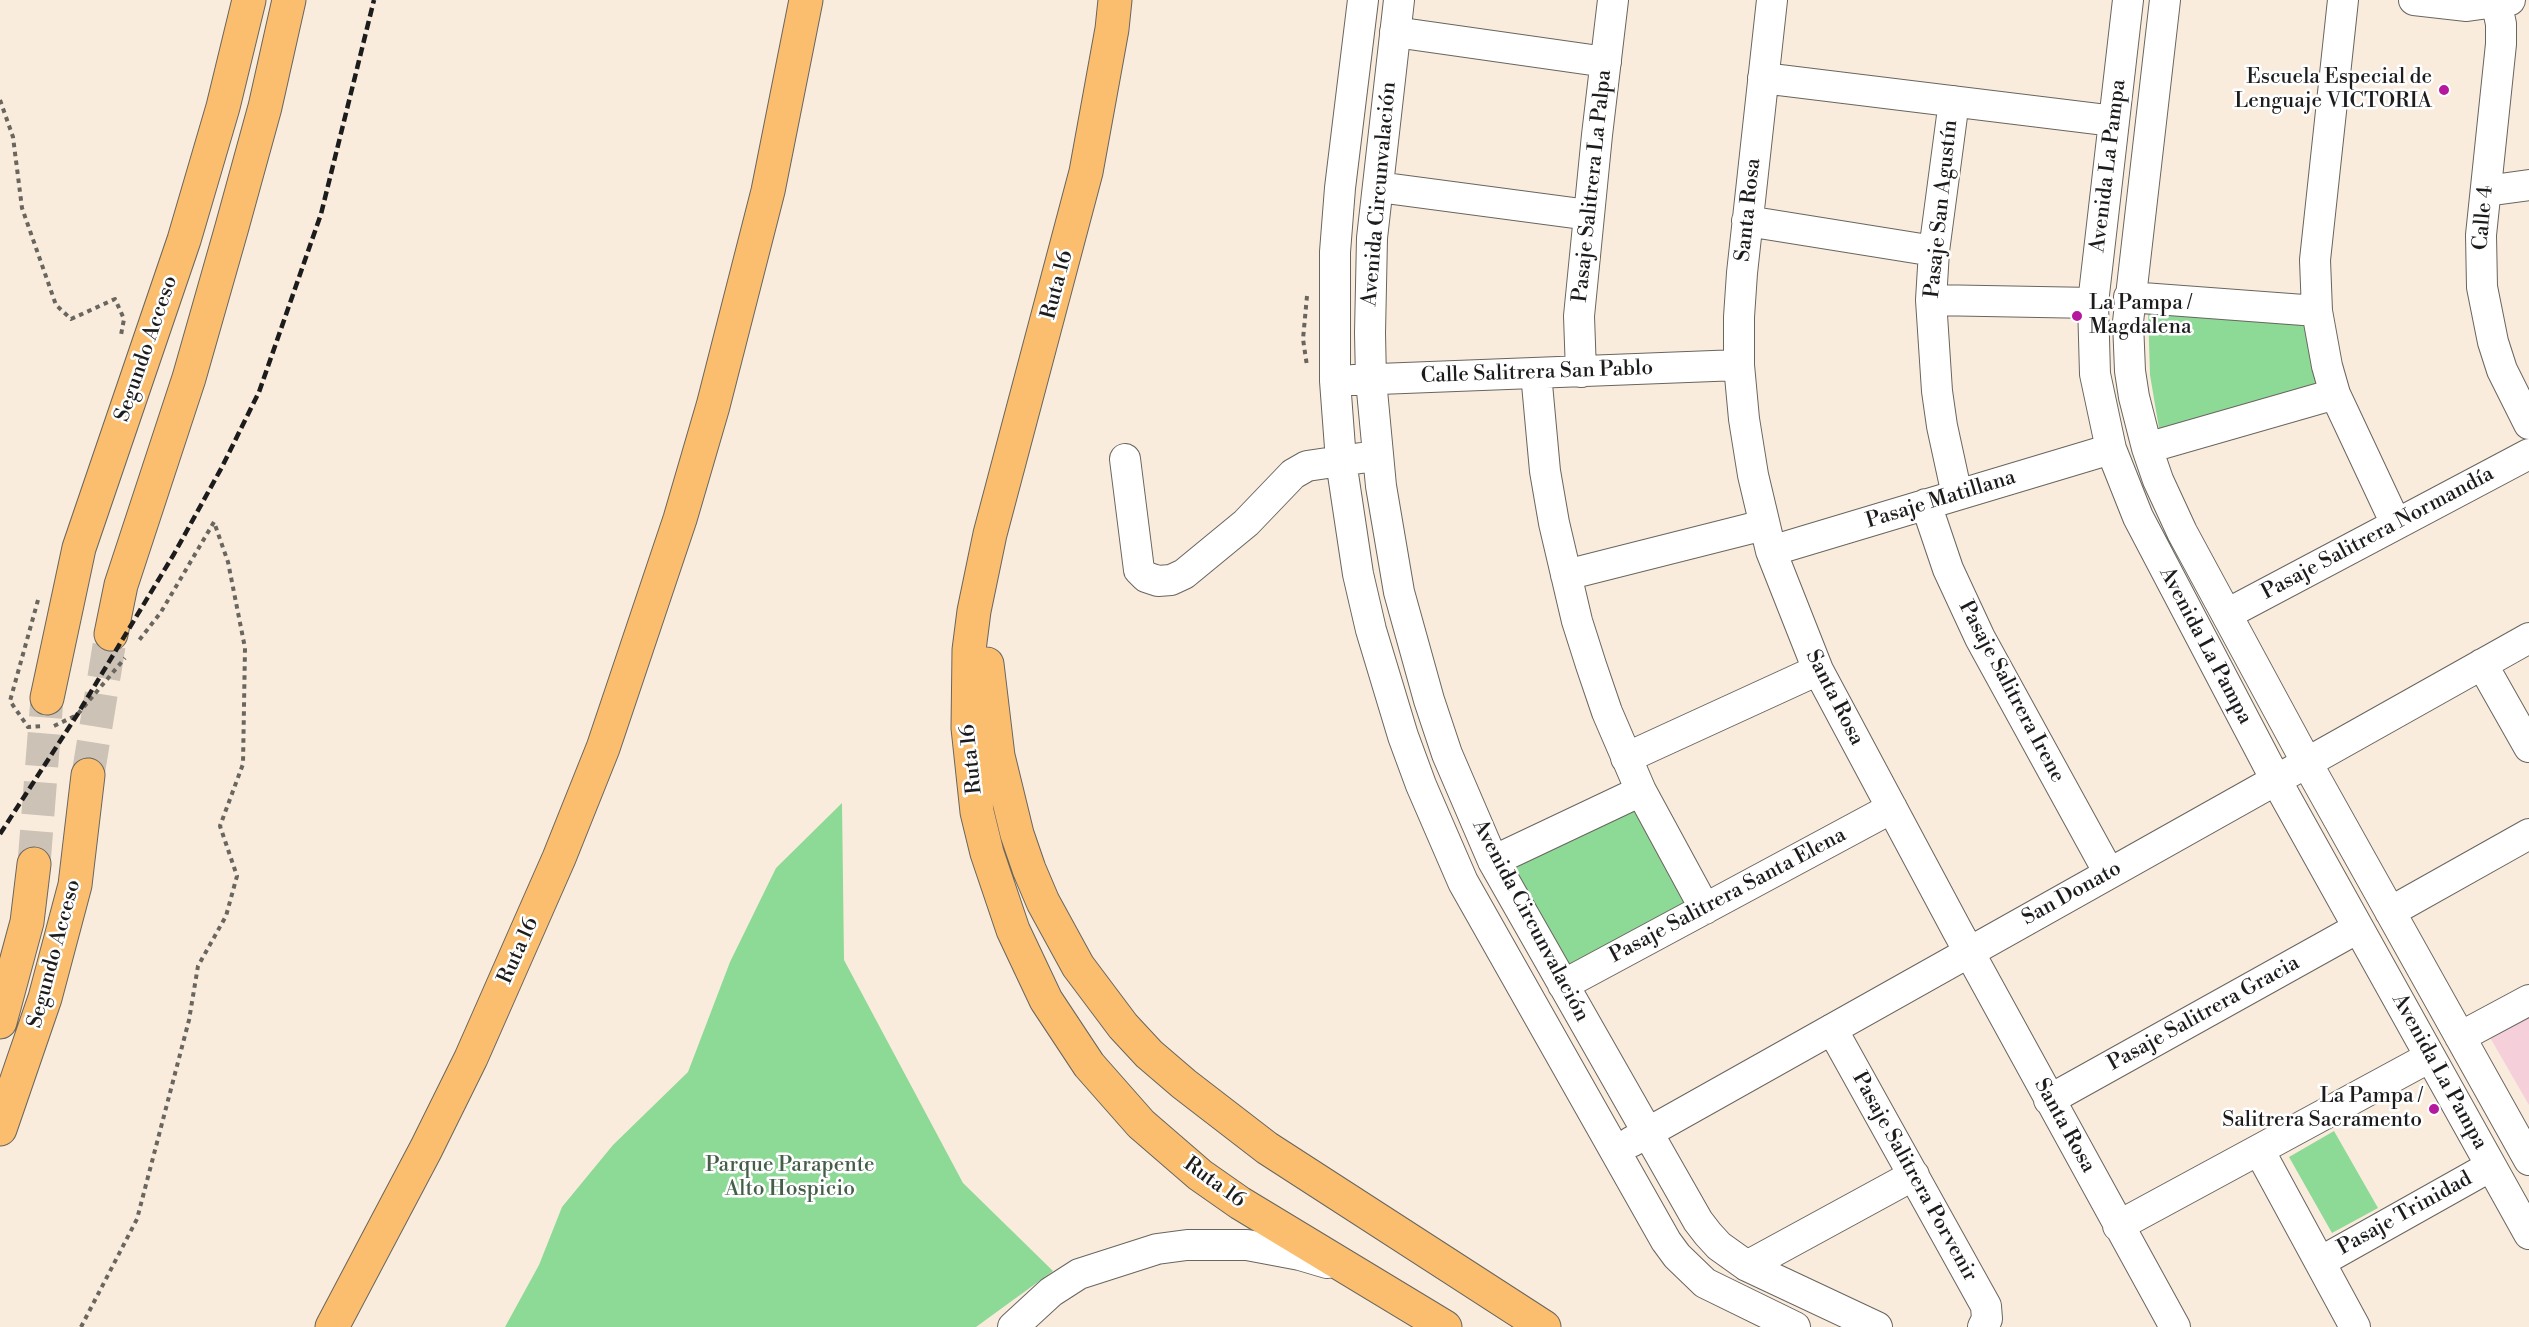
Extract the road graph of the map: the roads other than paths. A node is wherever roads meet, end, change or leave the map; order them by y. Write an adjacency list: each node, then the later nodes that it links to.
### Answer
1 (249, 0): 53 (main road, Segundo Acceso)
2 (290, 0): 50 (main road, Segundo Acceso)
3 (806, 0): 88 (main road, Ruta 16)
4 (1114, 0): 45 (main road, Ruta 16)
5 (1363, 0): 33 (street, Avenida Circunvalación)
6 (1399, 0): 14 (street, Avenida Circunvalación)
7 (1613, 0): 15 (street, Pasaje Salitrera La Palpa)
8 (1772, 0): 16 (street, Santa Rosa)
9 (2128, 0): 18 (street, Avenida La Pampa)
10 (2165, 0): 25 (street, Avenida La Pampa)
11 (2343, 0): 28 (street)
12 (2414, 0): 13 (street)
13 (2501, 1): 21 (street, Calle 4)
14 (1395, 32): 15 (street); 20 (street, Avenida Circunvalación)
15 (1606, 62): 22 (street, Pasaje Salitrera La Palpa)
16 (1763, 78): 17 (street); 23 (street, Santa Rosa)
17 (1954, 101): 18 (street); 24 (street, Pasaje San Agustín)
18 (2114, 121): 27 (street, Avenida La Pampa)
19 (2529, 185): 21 (street)
20 (1378, 186): 22 (street); 32 (street, Avenida Circunvalación)
21 (2486, 192): 35 (street, Calle 4)
22 (1589, 215): 30 (street, Pasaje Salitrera La Palpa)
23 (1747, 221): 24 (street); 29 (street, Santa Rosa)
24 (1934, 250): 26 (street, Pasaje San Agustín)
25 (2129, 297): 28 (street); 36 (street, Avenida La Pampa)
26 (1931, 300): 27 (street); 42 (street, Pasaje San Agustín)
27 (2093, 303): 37 (street, Avenida La Pampa)
28 (2317, 311): 34 (street)
29 (1739, 365): 30 (street, Calle Salitrera San Pablo); 46 (street, Santa Rosa)
30 (1581, 372): 31 (street, Calle Salitrera San Pablo)
31 (1536, 373): 32 (street, Calle Salitrera San Pablo); 47 (street)
32 (1371, 380): 33 (street, Calle Salitrera San Pablo); 39 (street, Avenida Circunvalación)
33 (1335, 381): 41 (street, Avenida Circunvalación)
34 (2335, 394): 36 (street); 44 (street)
35 (2529, 424)
36 (2147, 448): 48 (street, Avenida La Pampa)
37 (2111, 449): 42 (street, Pasaje Matillana); 58 (street, Avenida La Pampa)
38 (2529, 453): 44 (street, Pasaje Salitrera Normandía)
39 (1377, 456): 41 (street); 62 (street, Avenida Circunvalación)
40 (1125, 459): 41 (street)
41 (1341, 461): 80 (street, Avenida Circunvalación)
42 (1958, 495): 43 (street, Pasaje Matillana)
43 (1926, 504): 46 (street, Pasaje Matillana); 64 (street, Pasaje Salitrera Irene)
44 (2396, 524): 48 (street, Pasaje Salitrera Normandía)
45 (990, 534): 87 (main road, Ruta 16); 91 (main road)
46 (1768, 538): 47 (street, Pasaje Matillana); 52 (street, Santa Rosa)
47 (1566, 575): 55 (street)
48 (2226, 614): 56 (street, Avenida La Pampa)
49 (2529, 638): 51 (street, San Donato)
50 (125, 644)
51 (2482, 664): 54 (street); 56 (street, San Donato)
52 (1818, 670): 55 (street); 60 (street, Santa Rosa)
53 (47, 698)
54 (2529, 747)
55 (1626, 758): 59 (street)
56 (2307, 763): 58 (street, San Donato); 66 (street, Avenida La Pampa)
57 (88, 775): 76 (main road, Segundo Acceso)
58 (2276, 780): 64 (street, San Donato); 67 (street, Avenida La Pampa)
59 (1641, 791): 62 (street); 65 (street)
60 (1892, 808): 65 (street, Pasaje Salitrera Santa Elena); 68 (street, Santa Rosa)
61 (2529, 834): 66 (street)
62 (1493, 861): 69 (street, Avenida Circunvalación)
63 (34, 864): 71 (main road, Segundo Acceso)
64 (2109, 873): 68 (street, San Donato)
65 (1705, 909): 69 (street, Pasaje Salitrera Santa Elena)
66 (2391, 912): 73 (street, Avenida La Pampa)
67 (2358, 928): 74 (street, Avenida La Pampa); 75 (street, Pasaje Salitrera Gracia)
68 (1969, 952): 72 (street, San Donato); 75 (street, Santa Rosa)
69 (1563, 985): 77 (street, Avenida Circunvalación)
70 (2529, 1000): 73 (street)
71 (0, 1022)
72 (1832, 1029): 77 (street, San Donato); 82 (street, Pasaje Salitrera Porvenir)
73 (2460, 1037): 78 (street, Avenida La Pampa)
74 (2430, 1057): 79 (street); 81 (street, Avenida La Pampa)
75 (2049, 1100): 83 (street, Santa Rosa)
76 (0, 1129)
77 (1648, 1133): 80 (street, San Donato); 86 (street, Avenida Circunvalación)
78 (2526, 1149)
79 (2259, 1150): 83 (street); 85 (street)
80 (1615, 1151): 92 (street, Avenida Circunvalación)
81 (2491, 1166): 84 (street, Avenida La Pampa); 85 (street, Pasaje Trinidad)
82 (1914, 1175): 86 (street); 94 (street, Pasaje Salitrera Porvenir)
83 (2118, 1226): 95 (street, Santa Rosa)
84 (2529, 1234)
85 (2320, 1262): 96 (street)
86 (1748, 1266): 93 (street, Avenida Circunvalación)
87 (1375, 1286): 89 (street); 90 (main road, Ruta 16)
88 (332, 1327)
89 (1013, 1327)
90 (1445, 1327)
91 (1544, 1327)
92 (1796, 1327)
93 (1877, 1327)
94 (1983, 1327)
95 (2174, 1327)
96 (2355, 1327)

